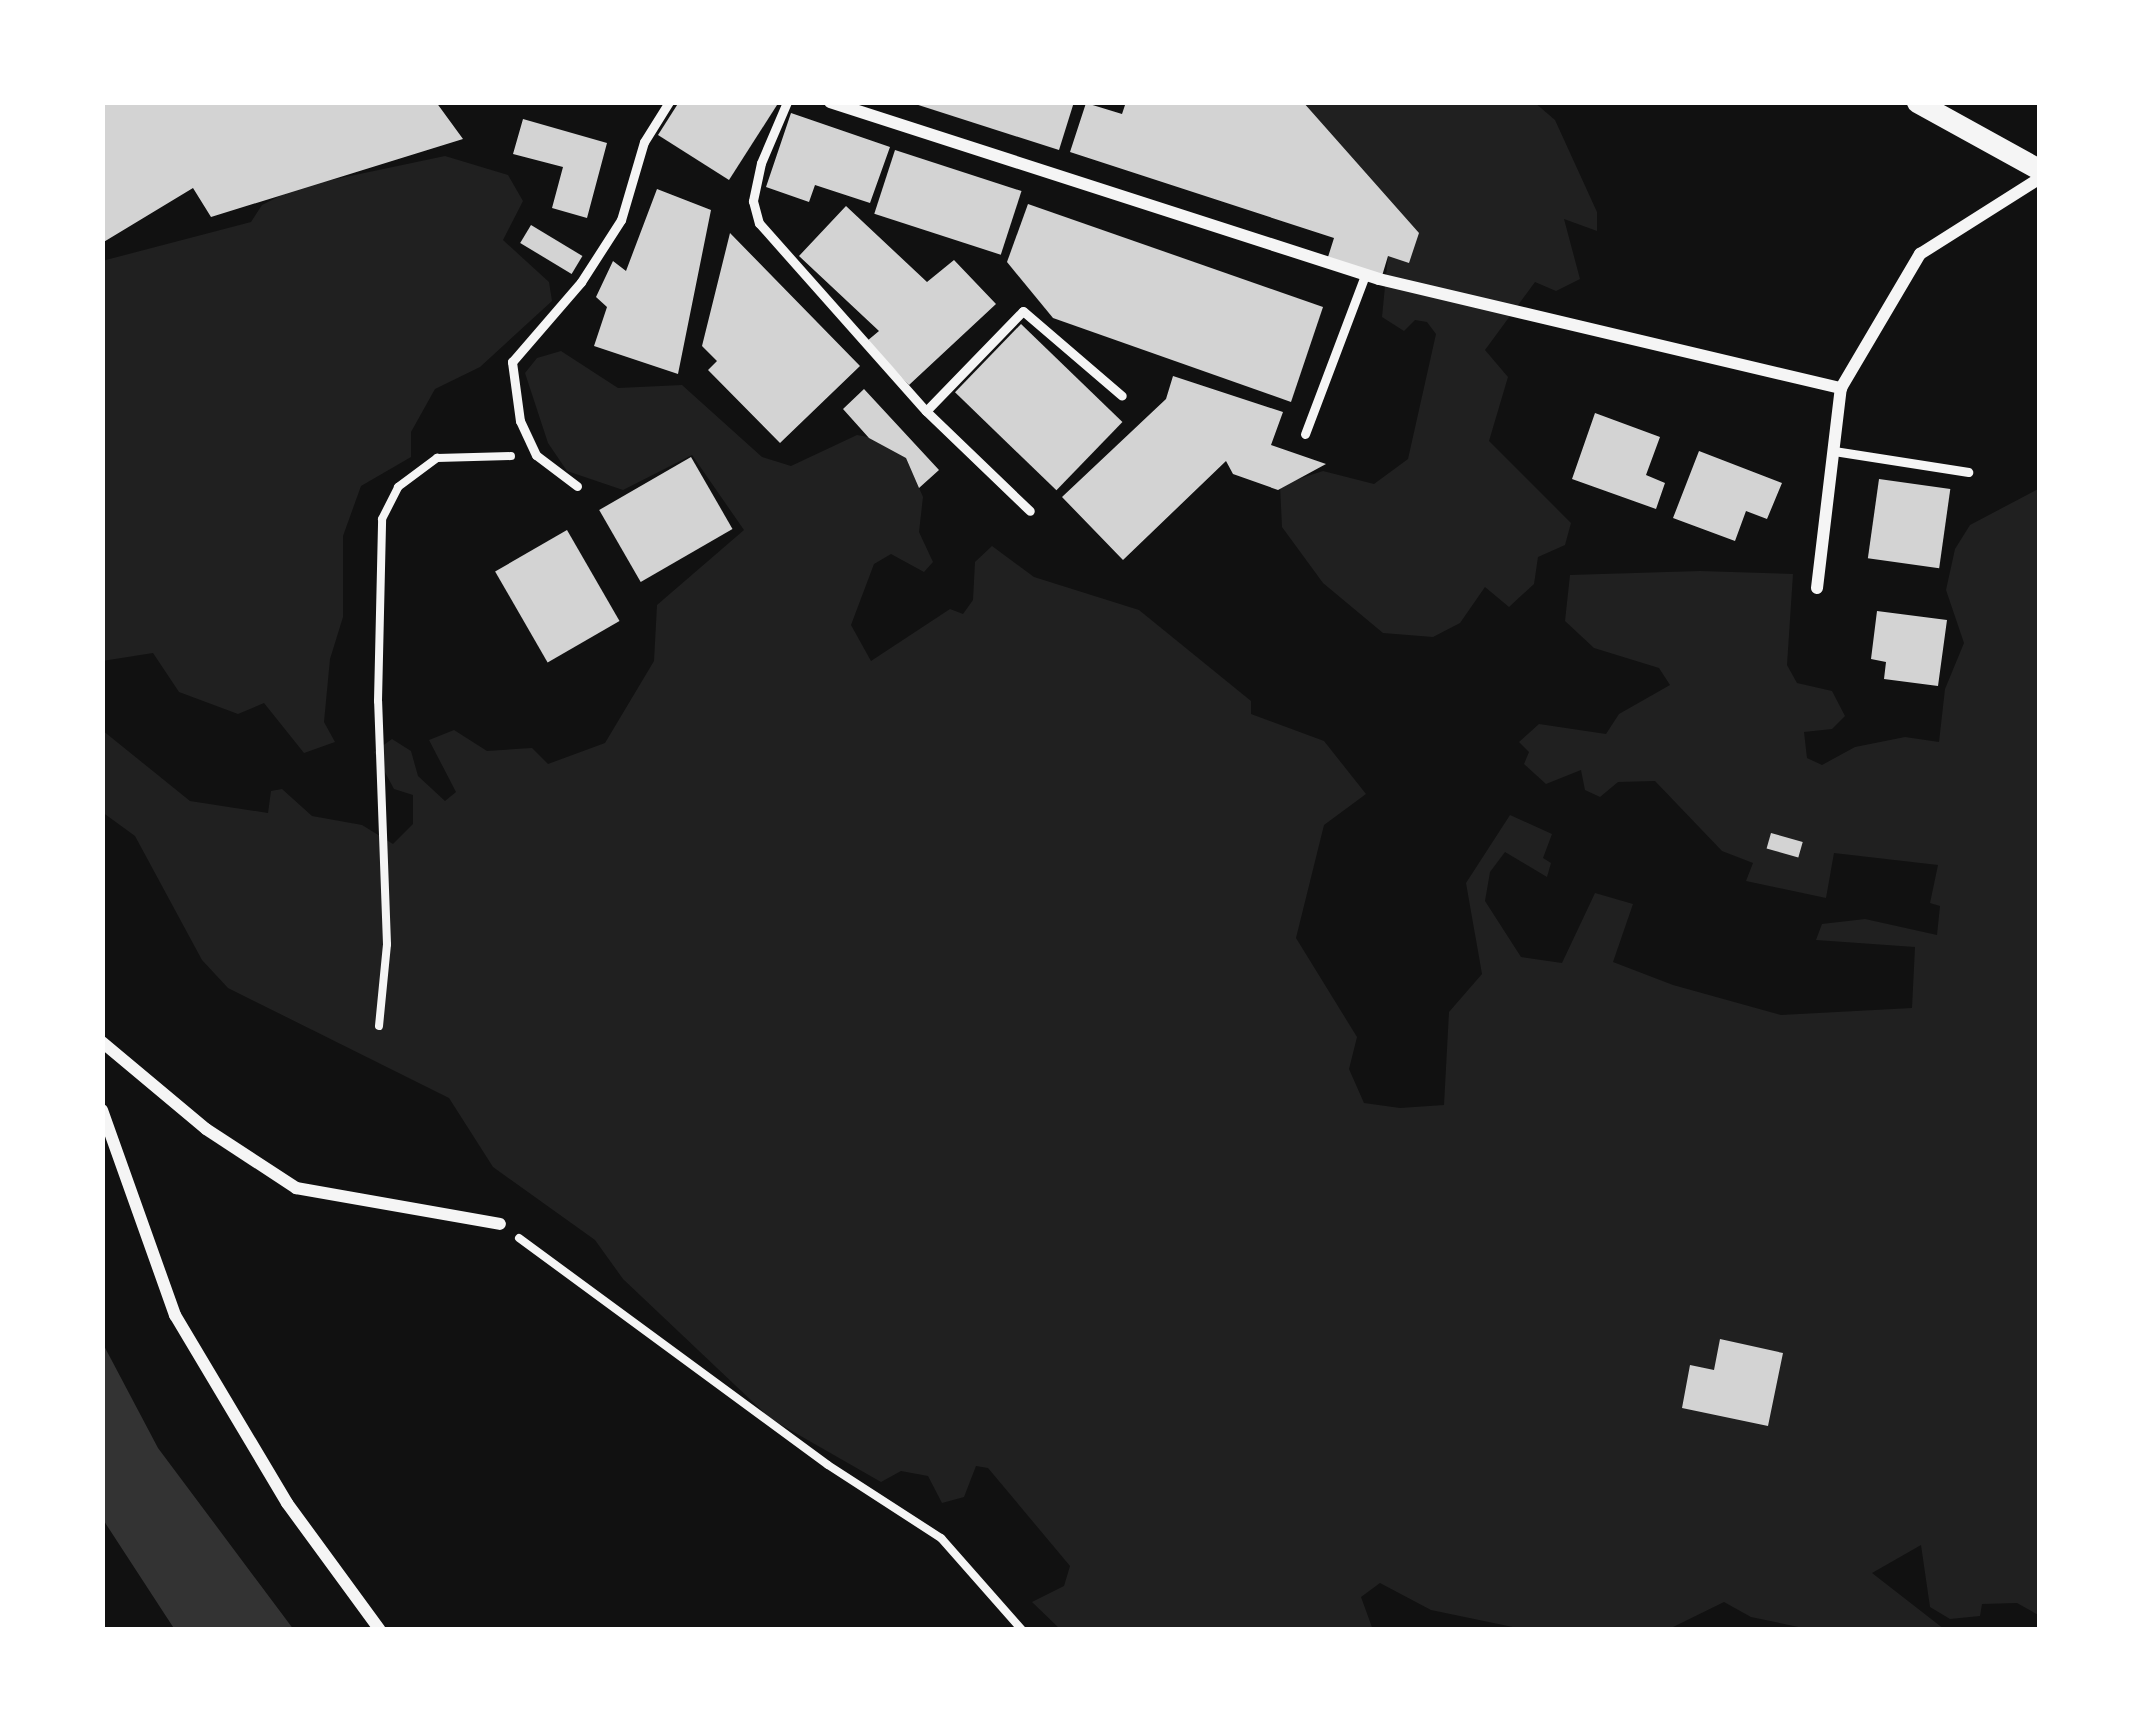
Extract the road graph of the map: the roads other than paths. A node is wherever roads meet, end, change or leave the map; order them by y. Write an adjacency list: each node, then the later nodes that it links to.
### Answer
1 (669, 102): 13 (lane)
2 (788, 102): 9 (lane)
3 (830, 102): 6 (street)
4 (1917, 102): 5 (street)
5 (2040, 174): 7 (street)
6 (1365, 275): 7 (street); 10 (lane)
7 (1841, 388): 11 (street)
8 (1122, 397): 9 (lane)
9 (926, 410): 14 (lane)
10 (1305, 434)
11 (1834, 451): 12 (lane); 15 (street)
12 (1968, 472)
13 (577, 487)
14 (1030, 511)
15 (1817, 588)
16 (102, 1042): 18 (street)
17 (102, 1110): 19 (street)
18 (500, 1224)
19 (380, 1630)

